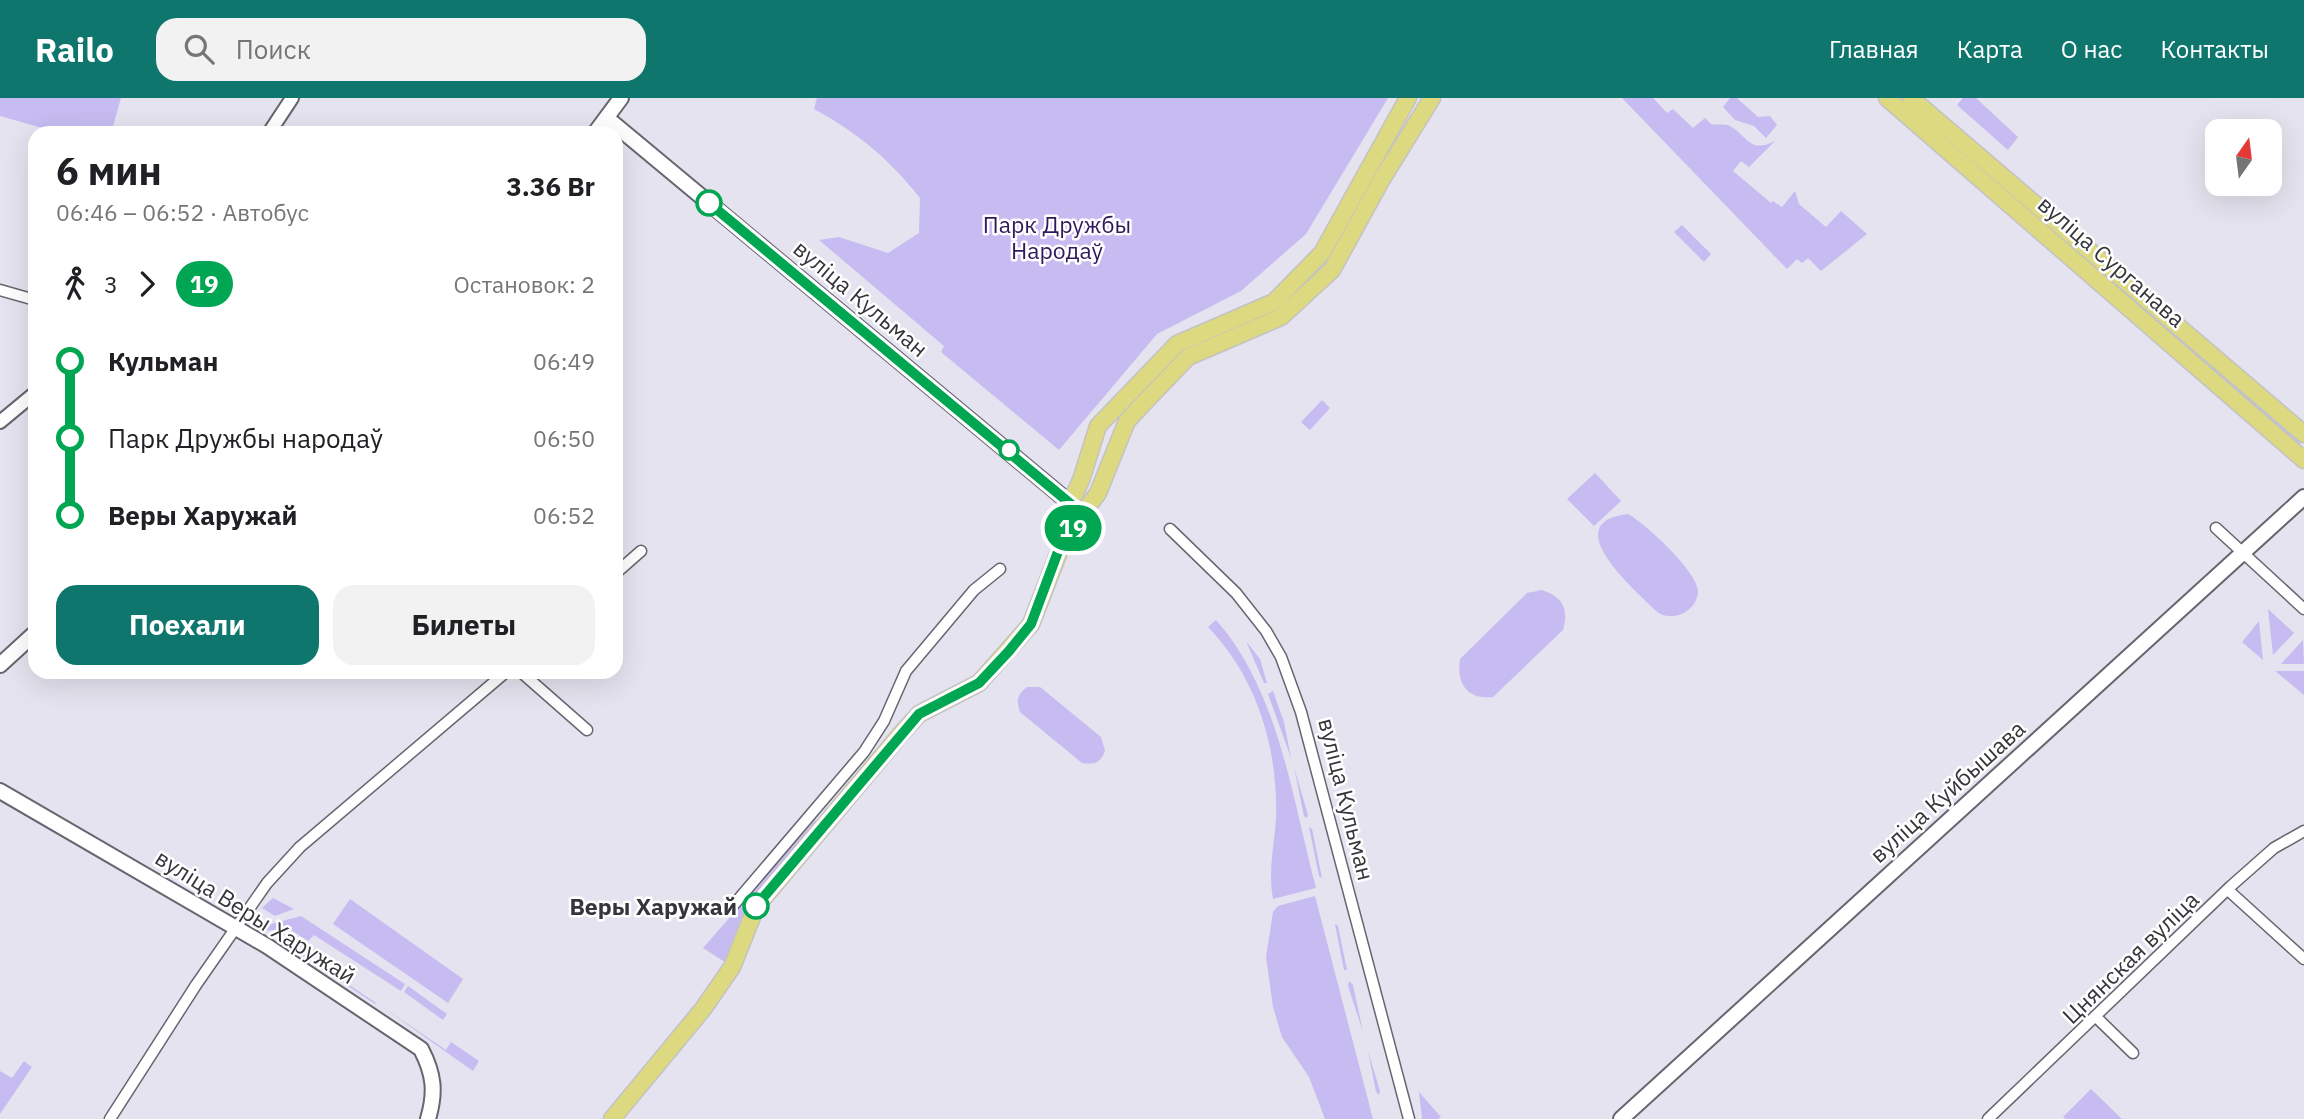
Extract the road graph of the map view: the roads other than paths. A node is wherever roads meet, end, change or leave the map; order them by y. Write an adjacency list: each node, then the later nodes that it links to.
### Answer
1 (292, 98): 8 (street)
2 (621, 98): 7 (main road)
3 (1408, 98): 19 (main road)
4 (1433, 98): 20 (main road)
5 (1887, 98): 17 (main road, вуліца Сурганава)
6 (1911, 98): 16 (main road, вуліца Сурганава)
7 (608, 119): 9 (main road); 10 (main road, вуліца Кульман)
8 (274, 126)
9 (602, 126)
10 (616, 126)
11 (623, 132): 19 (main road, вуліца Кульман)
12 (0, 290): 13 (street)
13 (28, 298)
14 (28, 399): 15 (street)
15 (0, 422)
16 (2304, 434)
17 (2304, 460)
18 (2304, 497): 24 (main road, вуліца Куйбышава)
19 (1070, 504): 20 (main road, вуліца Кульман)
20 (1084, 515): 43 (main road)
21 (2216, 528): 24 (street)
22 (1170, 529): 44 (street, вуліца Кульман)
23 (640, 551): 25 (street)
24 (2243, 553): 27 (street); 45 (main road, вуліца Куйбышава)
25 (623, 567)
26 (1000, 569): 36 (street)
27 (2304, 609)
28 (28, 639): 29 (main road)
29 (0, 665)
30 (498, 679): 37 (street)
31 (529, 679): 32 (street)
32 (587, 730)
33 (0, 791): 37 (main road, вуліца Веры Харужай)
34 (2304, 831): 35 (street, Цнянская вуліца)
35 (2228, 890): 38 (street); 39 (street, Цнянская вуліца)
36 (731, 908)
37 (237, 928): 41 (street); 42 (main road, вуліца Веры Харужай)
38 (2304, 959)
39 (2096, 1017): 40 (street); 46 (street, Цнянская вуліца)
40 (2133, 1053)
41 (110, 1119)
42 (428, 1119)
43 (612, 1119)
44 (1409, 1119)
45 (1621, 1119)
46 (1988, 1119)

